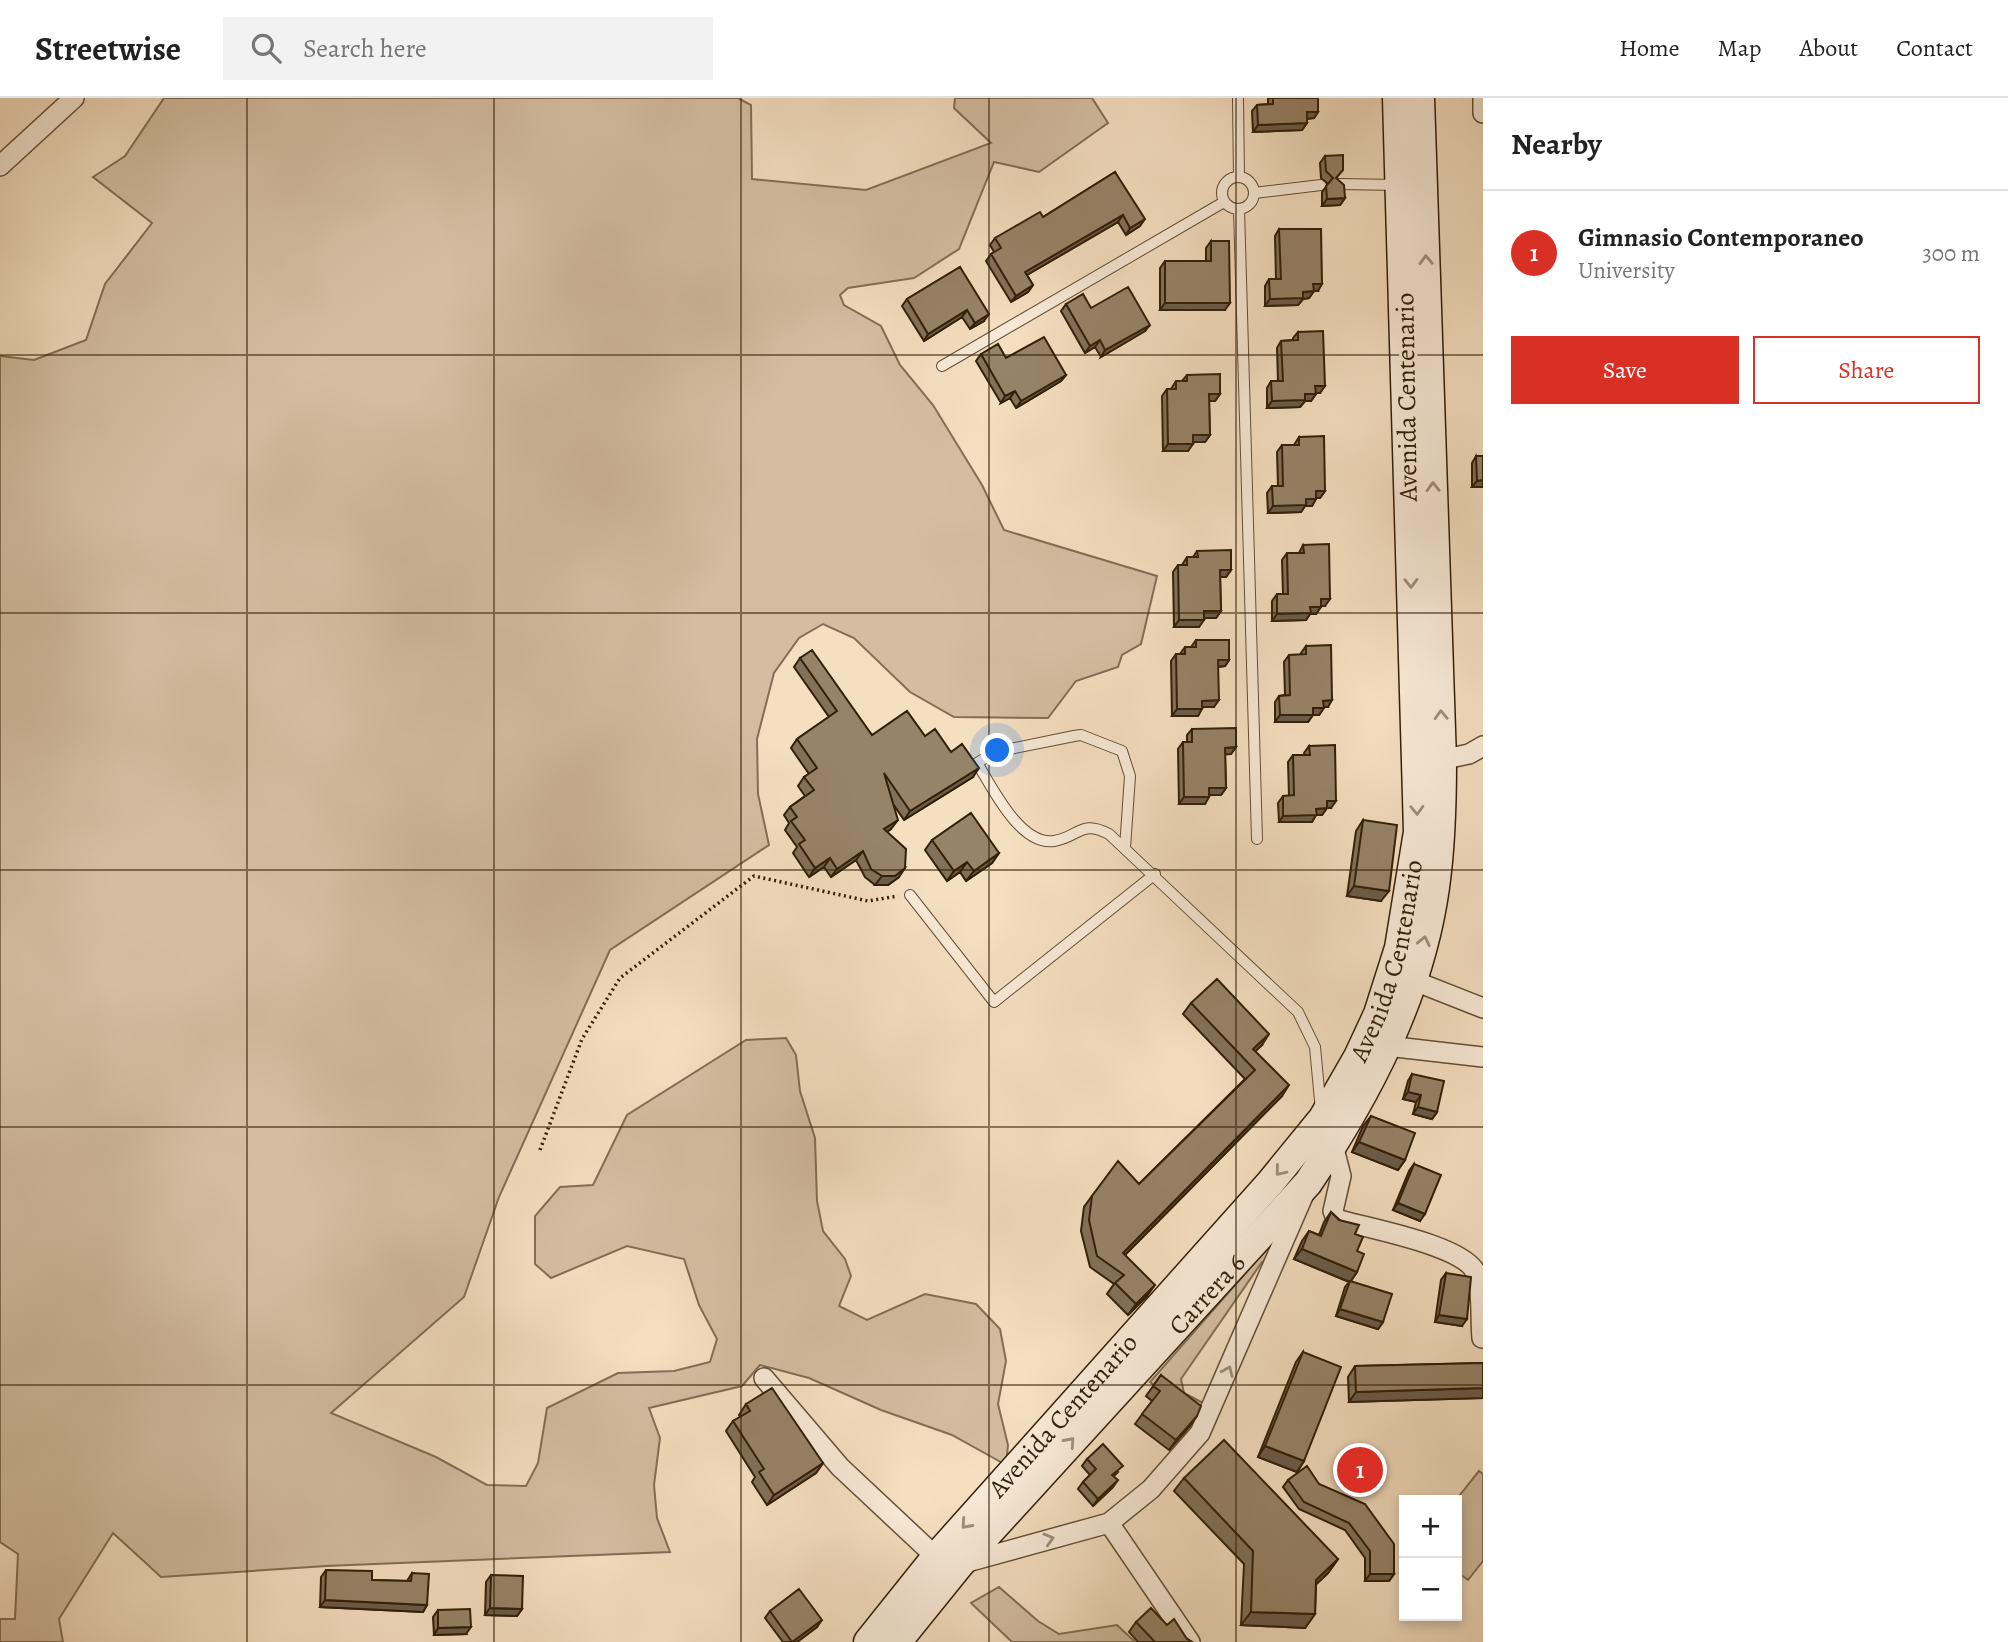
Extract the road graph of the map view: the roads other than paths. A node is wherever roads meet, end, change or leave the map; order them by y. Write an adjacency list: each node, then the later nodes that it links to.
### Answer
1 (74, 98): 7 (street)
2 (1238, 98): 8 (lane)
3 (1397, 98): 11 (main road, Avenida Centenario)
4 (1420, 98): 11 (main road)
5 (1483, 98): 6 (street)
6 (1483, 113)
7 (0, 166)
8 (1239, 177): 12 (lane); 13 (lane)
9 (1339, 184): 11 (lane)
10 (1321, 185): 12 (lane)
11 (1412, 185): 17 (main road, Avenida Centenario)
12 (1254, 193): 14 (lane)
13 (1224, 202): 14 (lane); 15 (lane)
14 (1239, 209): 18 (lane)
15 (942, 366)
16 (1483, 746): 17 (street)
17 (1429, 762): 22 (main road, Carrera 6, one-way to 17); 26 (main road, Avenida Centenario, one-way to 26)
18 (1257, 839)
19 (1125, 848): 19 (lane); 20 (lane)
20 (1155, 874): 21 (lane); 26 (lane)
21 (910, 895)
22 (1412, 980): 23 (street); 24 (main road, Carrera 6)
23 (1483, 1008)
24 (1387, 1046): 25 (street); 27 (main road, Carrera 6)
25 (1483, 1057)
26 (1323, 1118): 27 (street); 32 (main road, Avenida Centenario, one-way to 32)
27 (1334, 1144): 28 (main road, Carrera 6); 29 (street)
28 (1308, 1183): 31 (street, one-way to 28); 32 (main road, Carrera 6, one-way to 28)
29 (1482, 1338)
30 (764, 1378): 32 (street)
31 (1109, 1523): 32 (street, one-way to 31); 35 (street)
32 (948, 1561): 33 (main road, Avenida Centenario); 34 (main road, Carrera 6)
33 (869, 1642)
34 (897, 1642)
35 (1190, 1642)

